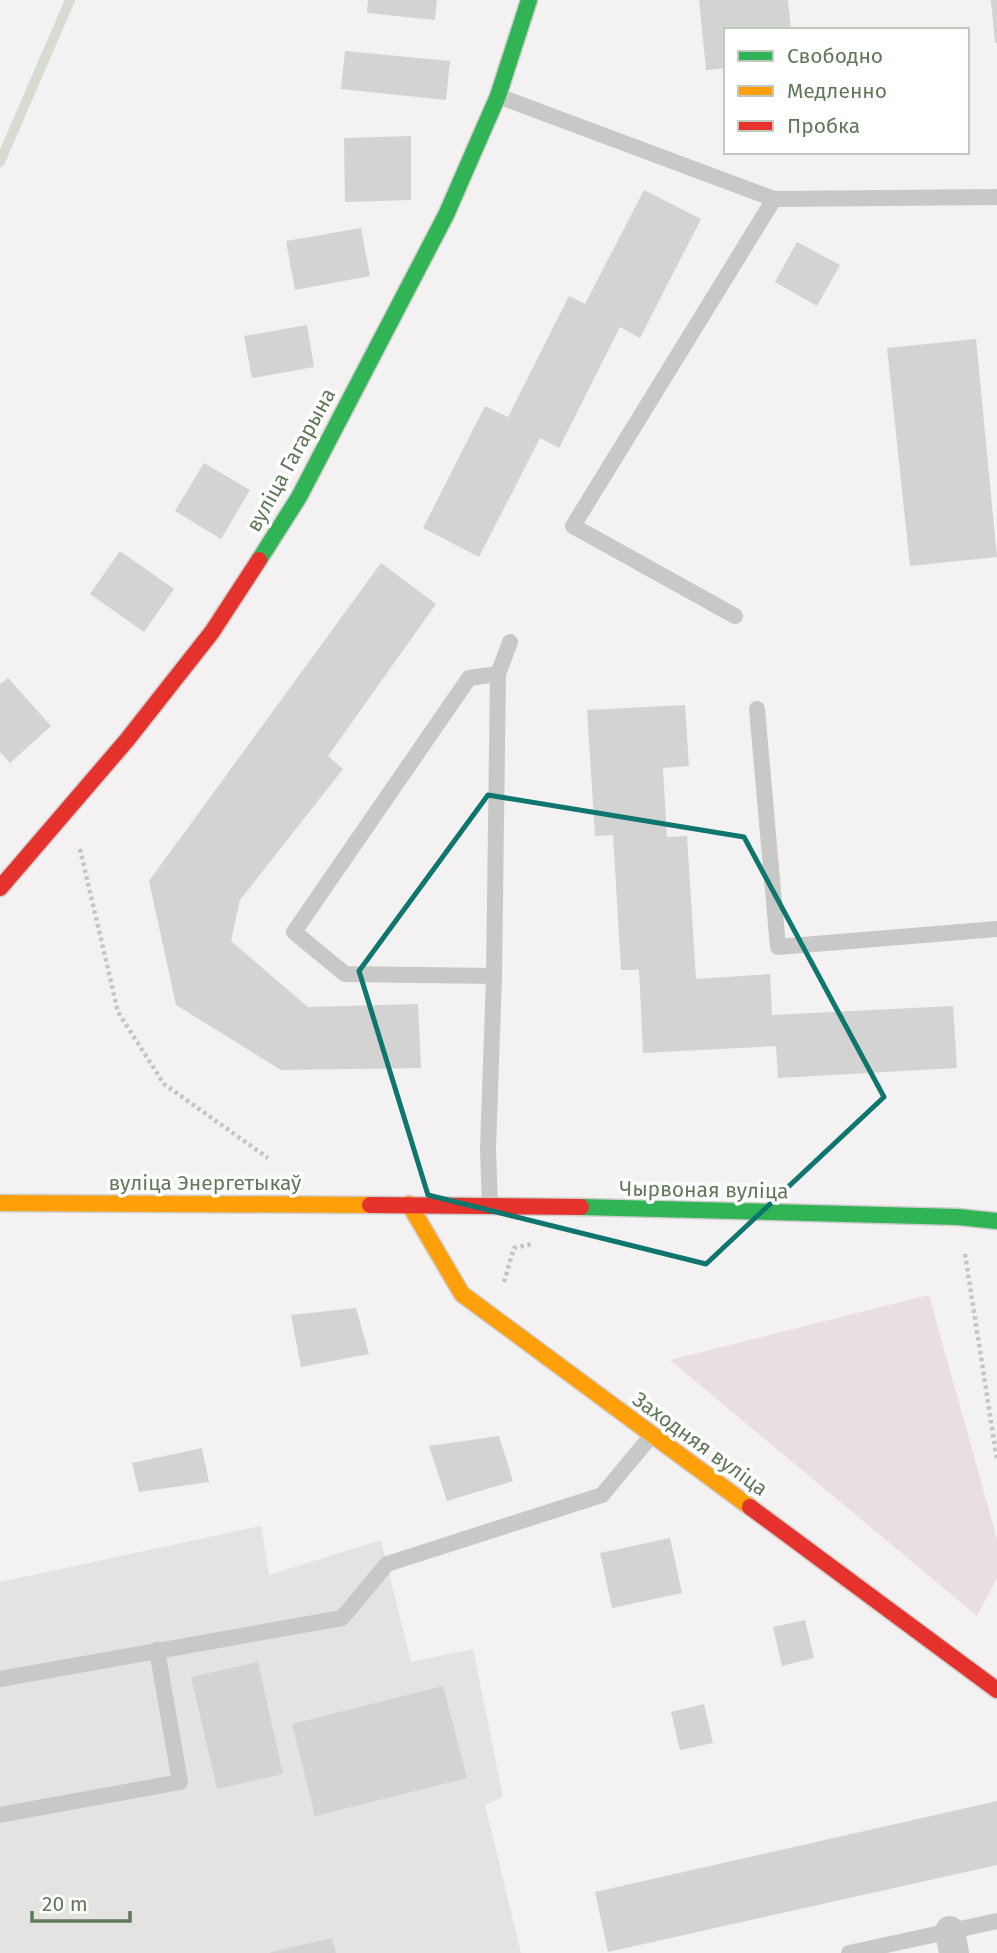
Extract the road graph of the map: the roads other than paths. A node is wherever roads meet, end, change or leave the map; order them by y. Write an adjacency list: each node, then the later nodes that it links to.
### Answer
1 (529, 0): 2 (street, вуліца Гагарына)
2 (498, 96): 4 (lane); 9 (street, вуліца Гагарына)
3 (997, 197): 4 (lane)
4 (774, 199): 5 (lane)
5 (735, 616)
6 (510, 642): 7 (lane)
7 (498, 674): 11 (lane); 11 (lane)
8 (757, 709): 10 (lane)
9 (0, 888)
10 (997, 929)
11 (494, 975): 14 (lane)
12 (0, 1203): 13 (street, вуліца Энергетыкаў)
13 (409, 1204): 14 (street, Чырвоная вуліца); 16 (street, Заходняя вуліца)
14 (491, 1205): 15 (street, Чырвоная вуліца)
15 (997, 1221)
16 (652, 1435): 17 (lane); 19 (street, Заходняя вуліца)
17 (158, 1650): 18 (lane); 20 (lane)
18 (0, 1679)
19 (997, 1690)
20 (0, 1815)
21 (997, 1921): 22 (lane)
22 (952, 1942): 23 (lane)
23 (849, 1953)

